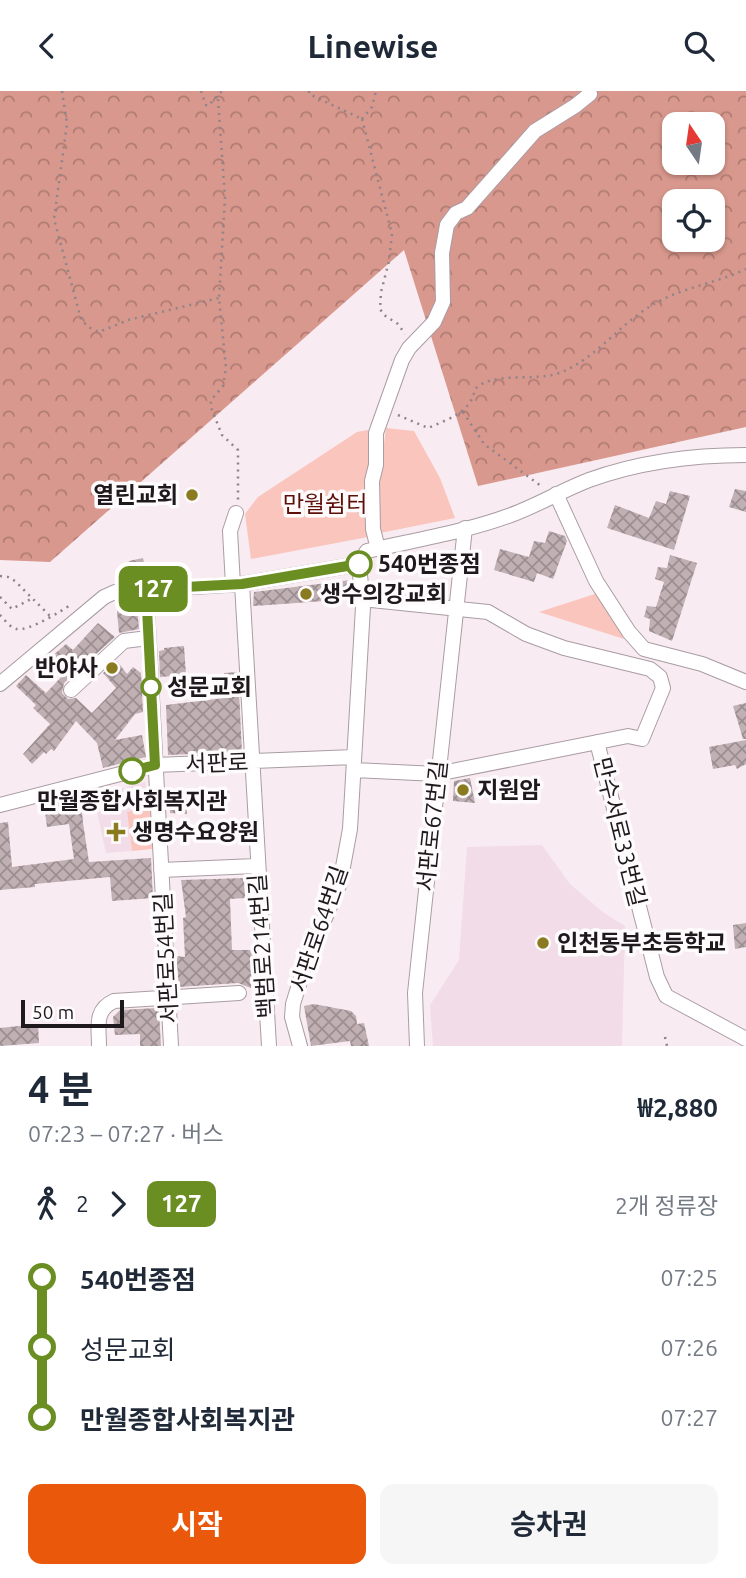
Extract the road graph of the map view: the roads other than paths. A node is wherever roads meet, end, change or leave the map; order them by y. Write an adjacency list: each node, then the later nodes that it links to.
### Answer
1 (590, 94): 6 (street)
2 (746, 455): 3 (street)
3 (556, 494): 5 (street); 13 (street)
4 (236, 513): 8 (street, 백범로214번길)
5 (465, 528): 6 (street); 11 (street, 서판로67번길)
6 (378, 549): 7 (street)
7 (359, 564): 8 (street); 10 (street, 서판로64번길)
8 (238, 584): 9 (street); 17 (street, 백범로214번길)
9 (146, 589): 12 (street, 서판로54번길); 14 (street)
10 (362, 599): 11 (street); 18 (street, 서판로64번길)
11 (458, 607): 16 (street, 서판로); 20 (street, 서판로67번길)
12 (148, 638): 15 (street); 19 (street, 서판로54번길)
13 (746, 683)
14 (0, 684)
15 (71, 689)
16 (597, 742): 20 (street, 서판로); 26 (street, 만수서로33번길)
17 (252, 761): 18 (street, 서판로); 19 (street, 서판로); 22 (street, 백범로214번길)
18 (354, 763): 20 (street, 서판로); 30 (street, 서판로64번길)
19 (155, 765): 21 (street, 서판로); 23 (street, 서판로54번길)
20 (437, 774): 31 (street, 서판로67번길)
21 (0, 804)
22 (257, 866): 23 (street, 서판로54번길); 29 (street, 백범로214번길)
23 (161, 870): 25 (street, 서판로54번길)
24 (239, 993): 25 (street)
25 (168, 997): 27 (street); 28 (street, 서판로54번길)
26 (746, 1039)
27 (99, 1046)
28 (171, 1046)
29 (269, 1046)
30 (300, 1046)
31 (416, 1046)

